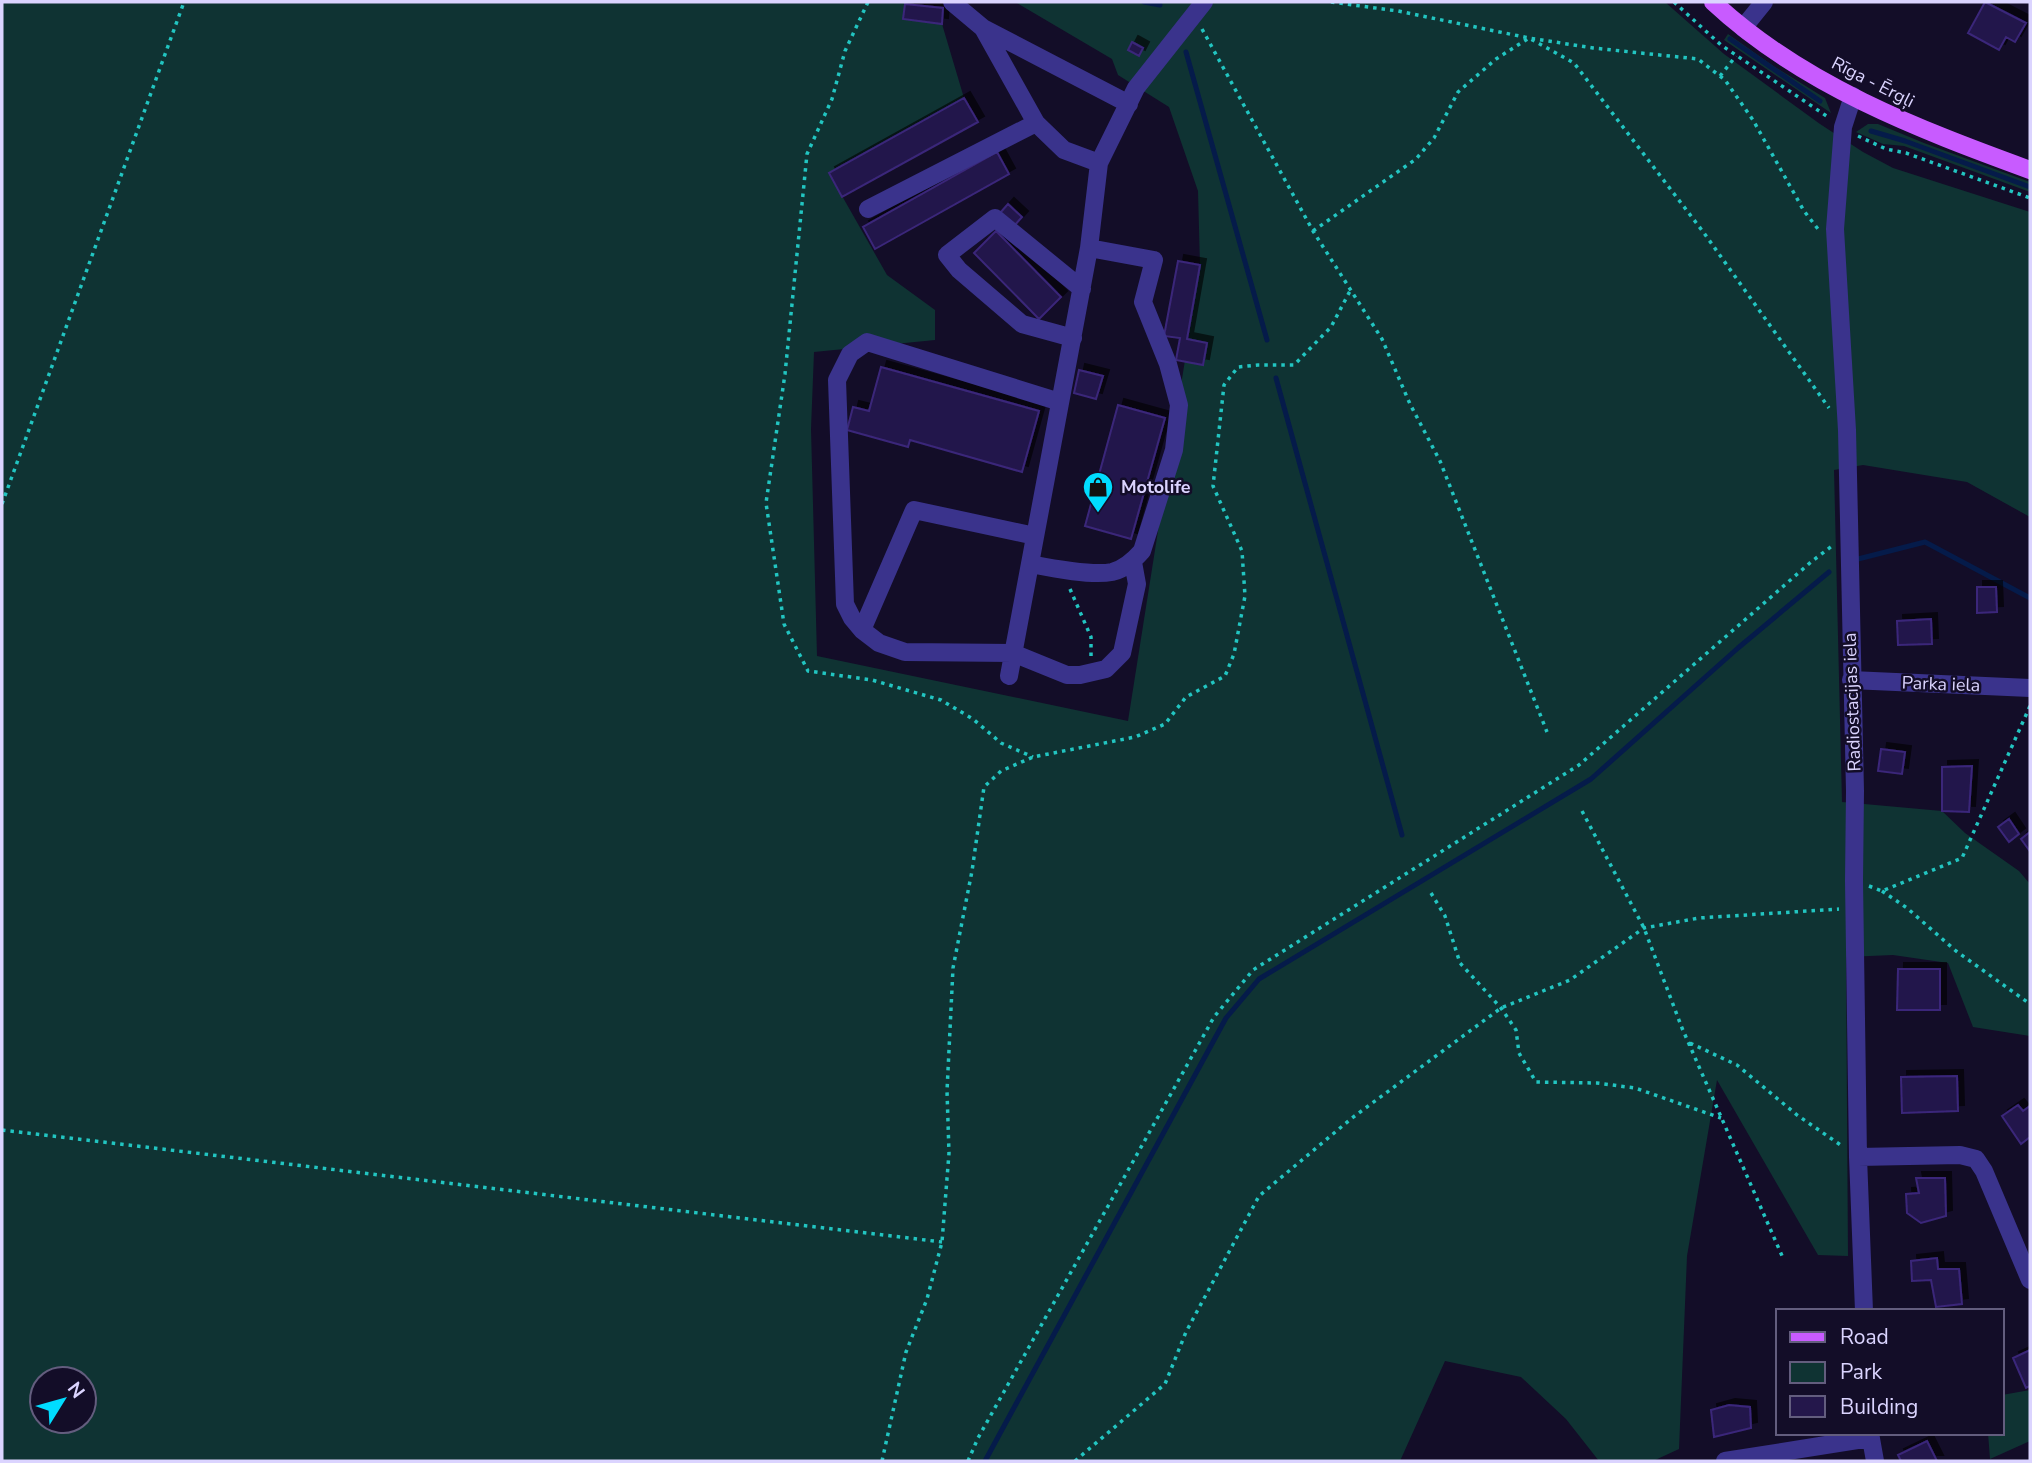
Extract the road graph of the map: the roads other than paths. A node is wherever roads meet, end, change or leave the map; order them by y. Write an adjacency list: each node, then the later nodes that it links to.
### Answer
1 (952, 2): 5 (street)
2 (1713, 2): 6 (main road, Rīga - Ērgļi)
3 (1764, 2): 6 (street)
4 (1199, 9): 8 (street)
5 (983, 28): 8 (street); 9 (street)
6 (1743, 28): 7 (main road, Rīga - Ērgļi)
7 (1853, 96): 11 (main road, Rīga - Ērgļi); 23 (street, Radiostacijas iela)
8 (1129, 104): 10 (street)
9 (1036, 123): 10 (street); 12 (street)
10 (1099, 163): 13 (street)
11 (2030, 170)
12 (867, 209)
13 (1089, 248): 14 (street); 18 (street)
14 (1082, 289): 15 (street); 15 (street)
15 (1073, 338): 16 (street)
16 (1060, 402): 17 (street); 20 (street)
17 (1035, 536): 19 (street); 20 (street)
18 (1133, 562): 19 (street); 21 (street)
19 (1030, 564): 21 (street)
20 (862, 630): 21 (street)
21 (1013, 653): 22 (street)
22 (1009, 676)
23 (1852, 680): 24 (street, Parka iela); 25 (street, Radiostacijas iela)
24 (2030, 688)
25 (1858, 1157): 26 (street); 27 (street, Radiostacijas iela)
26 (2030, 1280)
27 (1864, 1309)
28 (1870, 1436): 29 (street); 30 (street)
29 (1726, 1461)
30 (1875, 1461)

